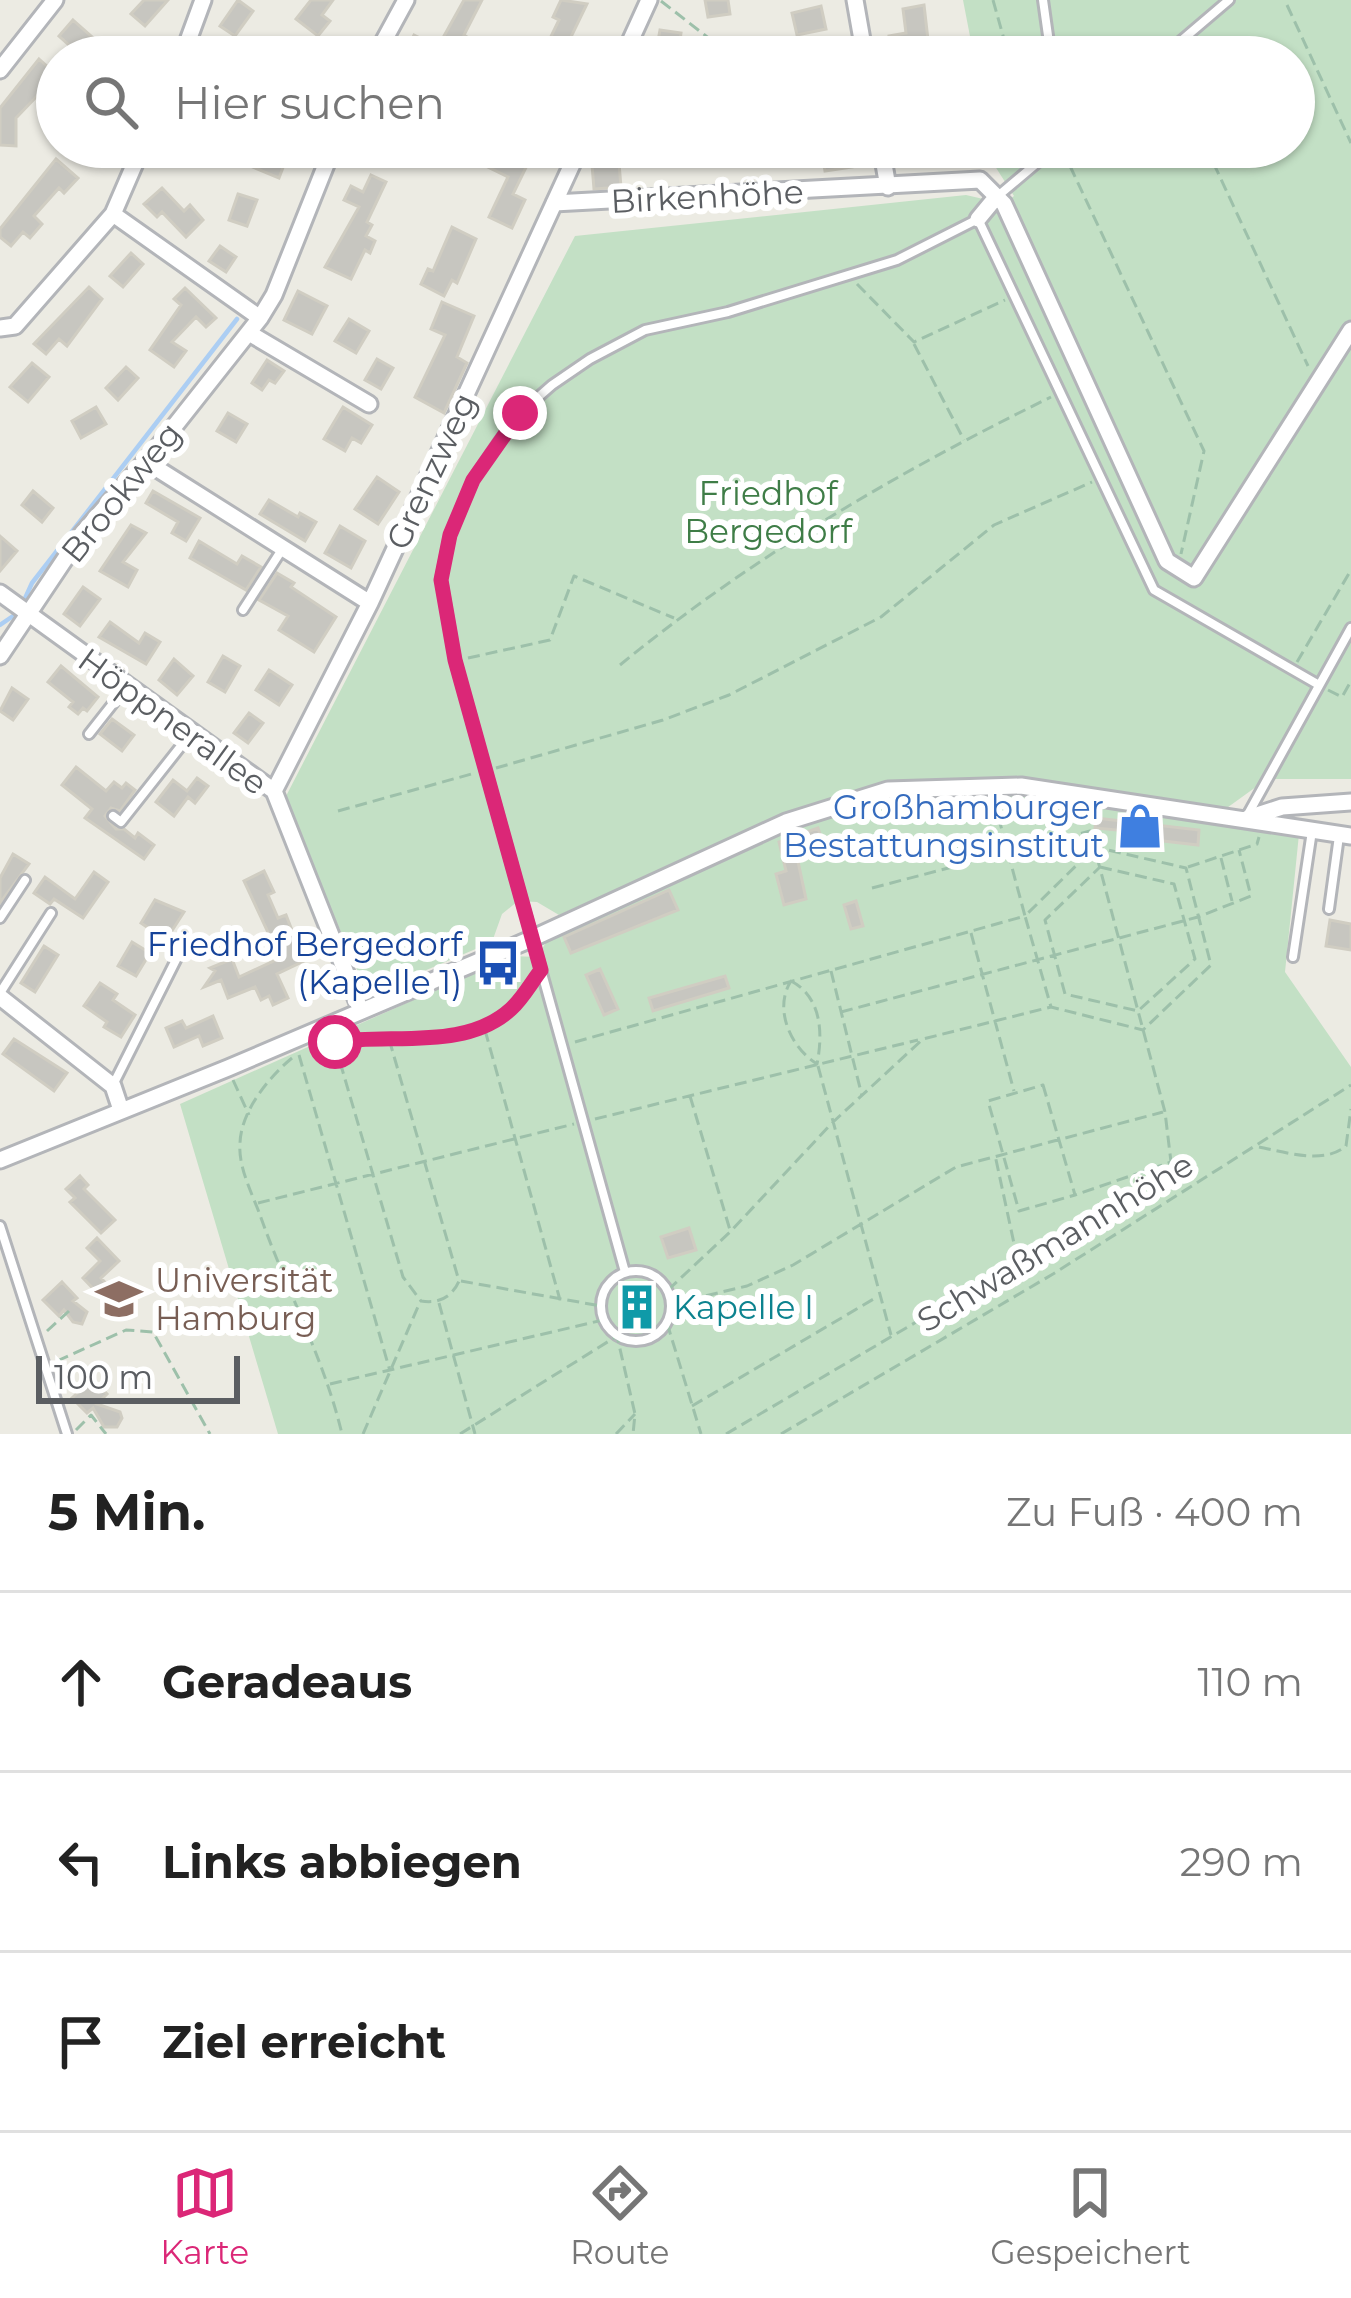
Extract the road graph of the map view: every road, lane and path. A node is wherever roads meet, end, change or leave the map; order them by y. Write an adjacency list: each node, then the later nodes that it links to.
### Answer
1 (55, 0): 21 (street)
2 (203, 0): 11 (street)
3 (406, 0): 12 (street)
4 (649, 0): 13 (street)
5 (660, 0): 14 (path)
6 (855, 0): 15 (street)
7 (993, 0): 16 (path)
8 (1043, 0): 17 (lane)
9 (1229, 0): 18 (lane)
10 (1287, 5): 19 (path)
11 (190, 36)
12 (386, 36)
13 (632, 36)
14 (706, 36)
15 (861, 36)
16 (1003, 36)
17 (1049, 36)
18 (1187, 36)
19 (1301, 36)
20 (1315, 65): 22 (path)
21 (0, 70)
22 (1351, 143)
23 (133, 168): 33 (street)
24 (325, 168): 37 (street, Brookweg)
25 (570, 168): 32 (street, Grenzweg)
26 (885, 168): 30 (street)
27 (1031, 168): 31 (lane)
28 (1071, 168): 49 (path)
29 (1216, 168): 42 (path)
30 (888, 187): 31 (street, Birkenhöhe); 32 (street, Birkenhöhe)
31 (998, 196): 34 (street); 49 (street)
32 (554, 203): 52 (street, Grenzweg)
33 (113, 214): 37 (street); 38 (street)
34 (977, 219): 35 (lane); 36 (lane)
35 (848, 274): 41 (path); 58 (lane)
36 (1014, 296): 41 (path); 43 (lane)
37 (260, 318): 40 (street, Brookweg)
38 (0, 328)
39 (1351, 330): 42 (street)
40 (249, 333): 44 (street); 46 (street, Brookweg)
41 (914, 342): 45 (path)
42 (1317, 384): 49 (street)
43 (1060, 393): 45 (path); 47 (lane)
44 (370, 404)
45 (964, 440): 55 (path)
46 (145, 461): 48 (street); 54 (street, Brookweg)
47 (1101, 478): 60 (lane); 66 (path)
48 (283, 548): 52 (street); 53 (lane)
49 (1178, 568)
50 (1351, 570): 60 (path)
51 (0, 593): 54 (street, Höppnerallee)
52 (370, 603): 67 (street, Grenzweg)
53 (243, 610)
54 (27, 615): 57 (street, Brookweg); 63 (street, Höppnerallee)
55 (676, 619): 58 (path); 59 (path)
56 (1351, 628): 62 (lane)
57 (0, 656)
58 (455, 660): 66 (lane)
59 (620, 665)
60 (1292, 670): 62 (lane)
61 (1351, 681): 62 (path)
62 (1319, 685): 71 (lane)
63 (127, 686): 64 (street, Höppnerallee); 65 (lane)
64 (192, 733): 67 (street, Höppnerallee); 70 (lane)
65 (89, 734)
66 (487, 770): 69 (path); 91 (lane)
67 (274, 791): 103 (street, Höppnerallee)
68 (1351, 802): 71 (street)
69 (338, 811)
70 (112, 816)
71 (1254, 820): 73 (street); 77 (path); 91 (street)
72 (1000, 823): 76 (path)
73 (1312, 830): 74 (street); 95 (lane)
74 (1345, 835): 84 (lane)
75 (1095, 847): 76 (path); 79 (path); 80 (path); 86 (path)
76 (1008, 850): 82 (path); 86 (path)
77 (1239, 850): 78 (path); 83 (path)
78 (1221, 856): 80 (path); 83 (path)
79 (1100, 867): 89 (path); 92 (path); 94 (path)
80 (1186, 868): 87 (path)
81 (25, 880): 88 (lane)
82 (872, 888)
83 (1233, 904): 87 (path)
84 (1329, 909)
85 (51, 913): 101 (lane)
86 (1025, 916): 90 (path); 96 (path)
87 (1198, 917): 89 (path); 108 (path)
88 (0, 918)
89 (1185, 920): 92 (path); 104 (path)
90 (970, 931): 98 (path); 99 (path)
91 (531, 939): 97 (lane); 103 (street)
92 (1118, 939): 94 (path); 104 (path)
93 (186, 940): 118 (lane)
94 (1054, 956): 96 (path); 104 (path)
95 (1293, 957)
96 (1037, 960): 99 (path); 102 (path)
97 (541, 970): 107 (path); 112 (lane)
98 (830, 970): 100 (path); 105 (path)
99 (982, 975): 105 (path); 106 (path)
100 (791, 981): 112 (path); 115 (path); 115 (path)
101 (0, 995): 118 (street)
102 (1051, 1007): 106 (path); 108 (path)
103 (361, 1011): 116 (street)
104 (1138, 1011): 108 (path)
105 (841, 1012): 114 (path)
106 (995, 1021): 110 (path); 119 (path)
107 (484, 1028): 109 (path); 128 (path)
108 (1143, 1030): 124 (path)
109 (389, 1037): 111 (path); 134 (path)
110 (923, 1039): 114 (path); 121 (path)
111 (335, 1042): 113 (path); 135 (path)
112 (561, 1046): 126 (lane)
113 (298, 1054): 125 (path); 136 (path)
114 (852, 1056): 115 (path); 121 (path)
115 (817, 1064): 120 (path); 127 (path)
116 (228, 1068): 123 (street); 125 (path)
117 (1351, 1084): 130 (path, Schwaßmannhöhe)
118 (113, 1086): 123 (street)
119 (1014, 1093): 129 (path); 131 (path)
120 (690, 1096): 126 (path); 141 (path)
121 (862, 1096): 127 (path)
122 (1351, 1108): 130 (path)
123 (121, 1110): 133 (street)
124 (1165, 1112): 129 (path); 137 (path)
125 (249, 1116): 138 (path)
126 (582, 1122): 128 (path); 142 (lane)
127 (832, 1123): 139 (path); 141 (path)
128 (513, 1138): 134 (path); 147 (path)
129 (1059, 1138): 131 (path); 137 (path)
130 (1257, 1147): 177 (path, Schwaßmannhöhe)
131 (1003, 1153): 132 (path); 137 (path)
132 (995, 1155): 139 (path); 157 (path)
133 (0, 1160)
134 (425, 1160): 135 (path); 143 (path)
135 (373, 1174): 136 (path); 146 (path)
136 (338, 1183): 138 (path); 161 (path)
137 (1075, 1195)
138 (256, 1203): 162 (path)
139 (860, 1222): 145 (path); 149 (path)
140 (0, 1226): 158 (lane)
141 (731, 1232): 144 (path)
142 (625, 1272): 144 (lane); 150 (lane)
143 (459, 1281): 147 (path); 148 (path)
144 (668, 1290): 149 (lane)
145 (880, 1295): 157 (path); 163 (path)
146 (421, 1300): 148 (path); 161 (path)
147 (560, 1300): 150 (path)
148 (438, 1301): 159 (path)
149 (671, 1304): 154 (lane)
150 (601, 1306): 153 (lane)
151 (69, 1311): 158 (path)
152 (178, 1316): 155 (path)
153 (603, 1320): 156 (lane); 159 (path)
154 (667, 1323): 156 (lane); 163 (path)
155 (153, 1332): 160 (path); 168 (path)
156 (617, 1336): 164 (path); 165 (path)
157 (891, 1336): 176 (path)
158 (37, 1341): 160 (lane)
159 (453, 1355): 161 (path); 165 (path)
160 (45, 1366): 166 (lane)
161 (390, 1371): 162 (path); 170 (path)
162 (328, 1384): 169 (path)
163 (692, 1406): 175 (path)
164 (635, 1414): 173 (path); 174 (path)
165 (473, 1426): 171 (path); 172 (path)
166 (69, 1434): 167 (path)
167 (106, 1434)
168 (210, 1434)
169 (342, 1434)
170 (363, 1434)
171 (460, 1434)
172 (475, 1434)
173 (616, 1434)
174 (633, 1434)
175 (701, 1434)
176 (726, 1434)
177 (781, 1434)

